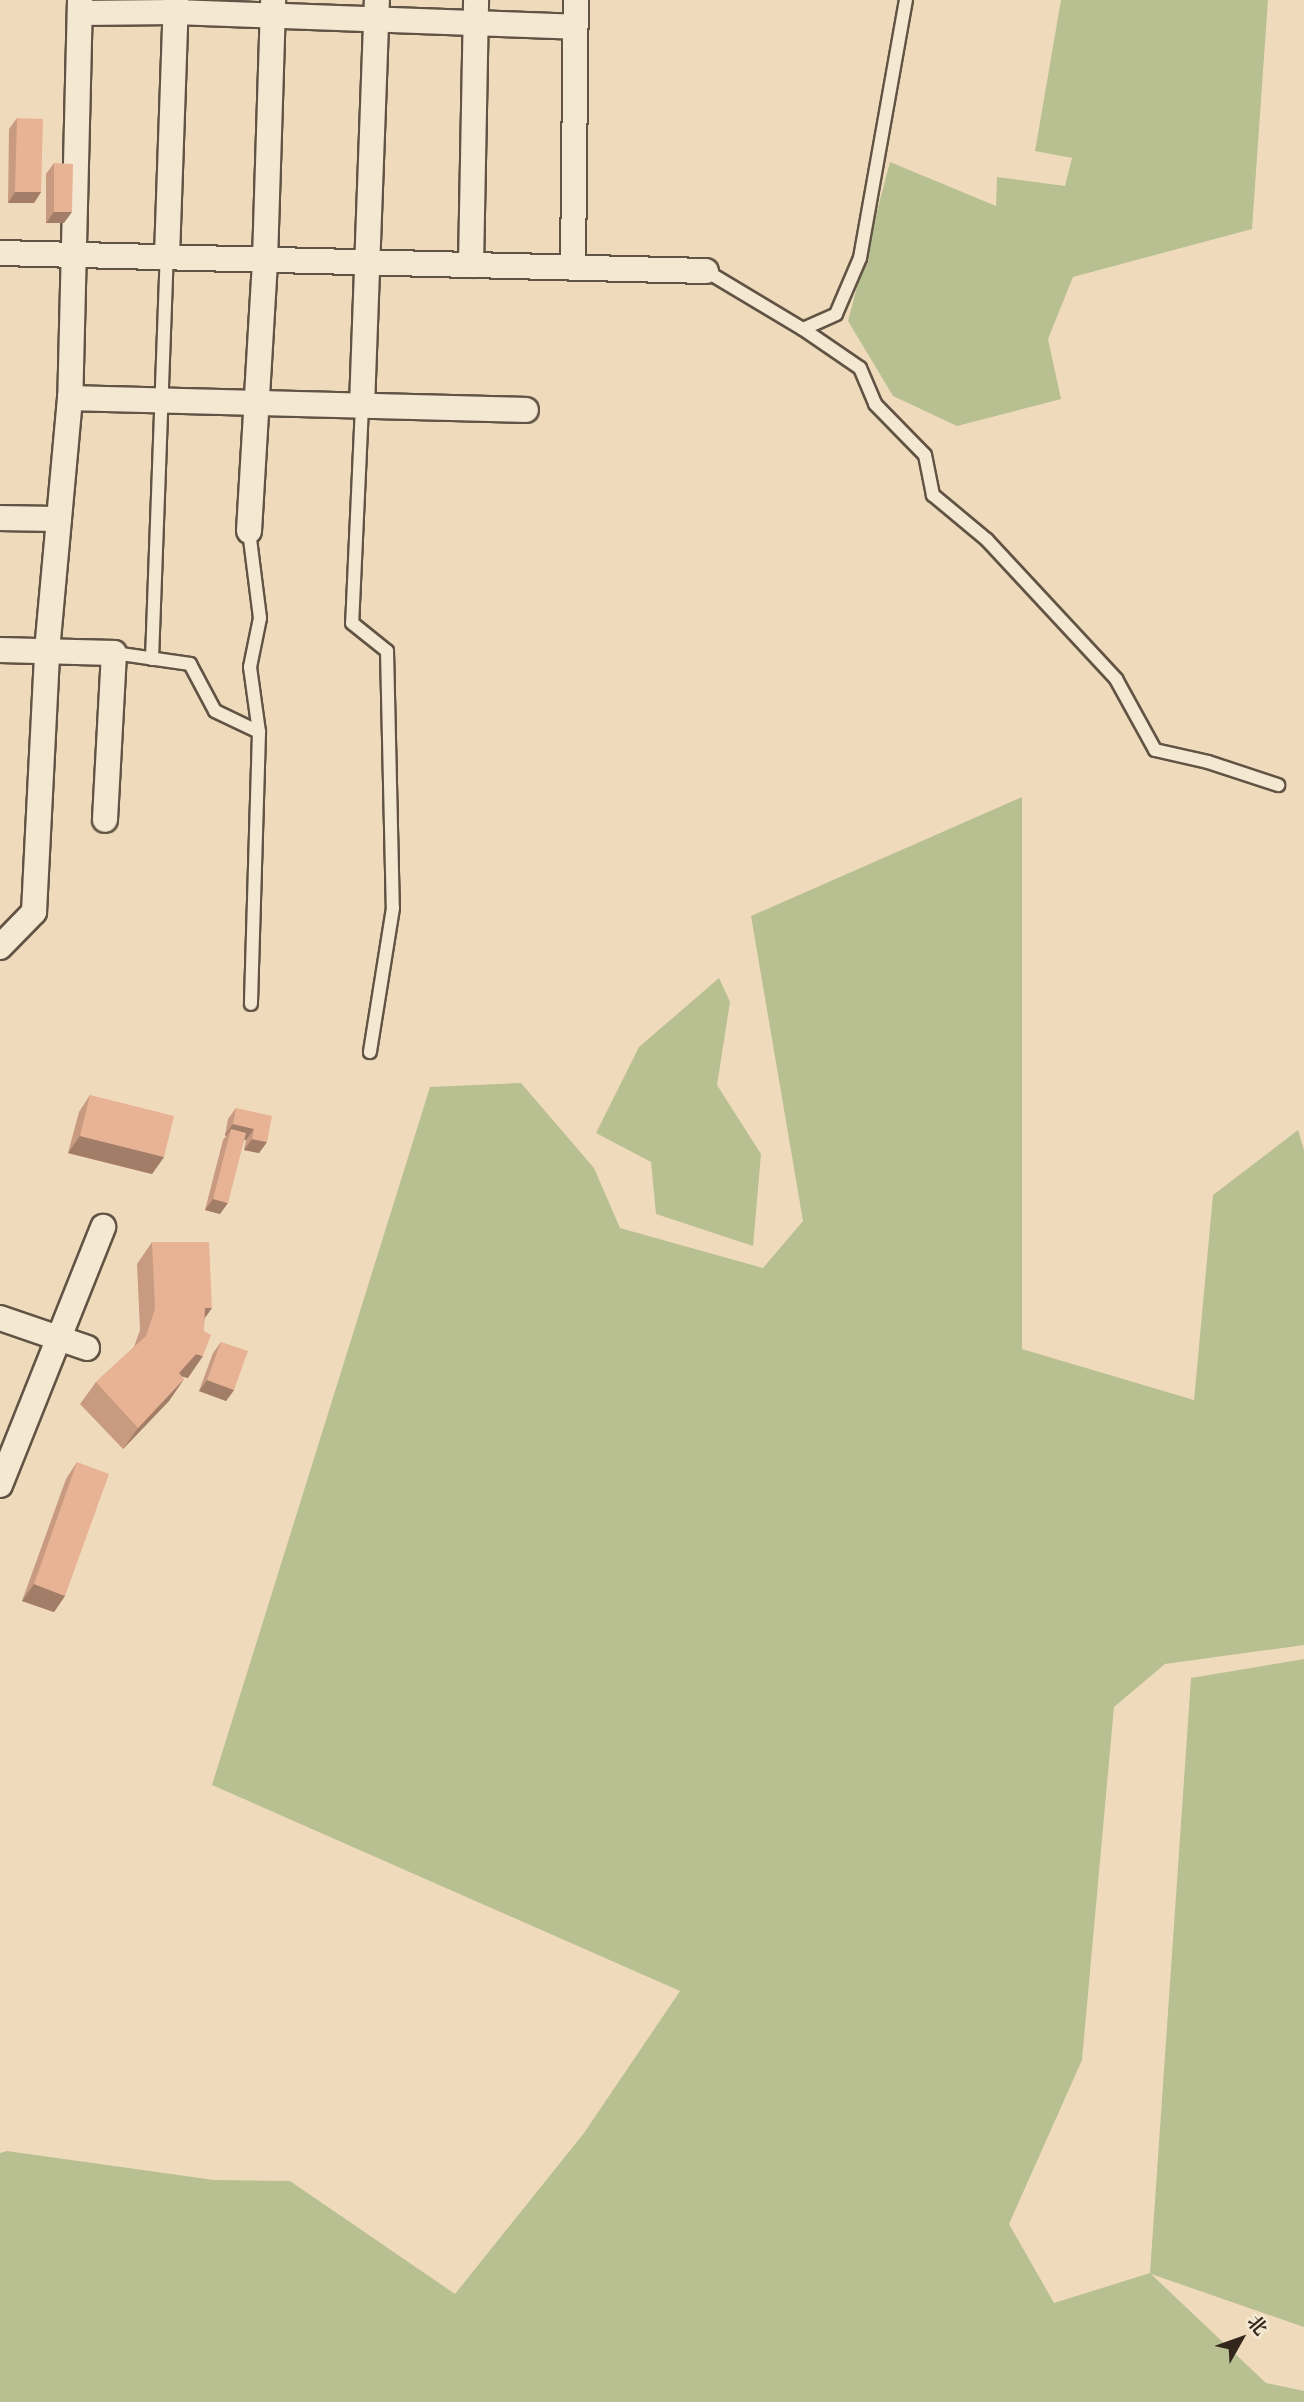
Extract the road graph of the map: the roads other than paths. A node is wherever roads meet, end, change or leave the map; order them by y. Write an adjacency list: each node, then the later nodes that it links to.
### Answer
1 (576, 0): 8 (street)
2 (906, 0): 17 (lane)
3 (176, 6): 4 (street); 5 (street); 11 (street)
4 (80, 7): 10 (street)
5 (273, 8): 6 (street); 12 (street)
6 (377, 10): 7 (street); 13 (street)
7 (476, 12): 8 (street); 14 (street)
8 (575, 27): 15 (street)
9 (0, 253): 10 (street)
10 (72, 255): 11 (street); 18 (street)
11 (167, 256): 12 (street); 19 (lane)
12 (265, 260): 13 (street); 20 (street)
13 (367, 262): 14 (street); 21 (street)
14 (471, 265): 15 (street)
15 (573, 268): 16 (street)
16 (706, 271): 17 (lane)
17 (803, 329): 31 (lane)
18 (70, 398): 19 (street); 24 (street)
19 (161, 400): 20 (street); 29 (lane)
20 (257, 403): 21 (street); 25 (street)
21 (362, 405): 22 (street); 35 (lane)
22 (526, 410)
23 (0, 518): 24 (street)
24 (59, 519): 27 (street)
25 (249, 531): 30 (lane)
26 (0, 650): 27 (street)
27 (47, 651): 28 (street); 33 (street)
28 (114, 653): 29 (lane); 32 (street)
29 (152, 659): 30 (lane)
30 (259, 732): 34 (lane)
31 (1278, 785)
32 (106, 820)
33 (0, 947)
34 (251, 1004)
35 (370, 1052)
36 (103, 1227): 38 (street)
37 (0, 1318): 38 (street)
38 (59, 1338): 39 (street); 40 (street)
39 (87, 1348)
40 (0, 1485)

